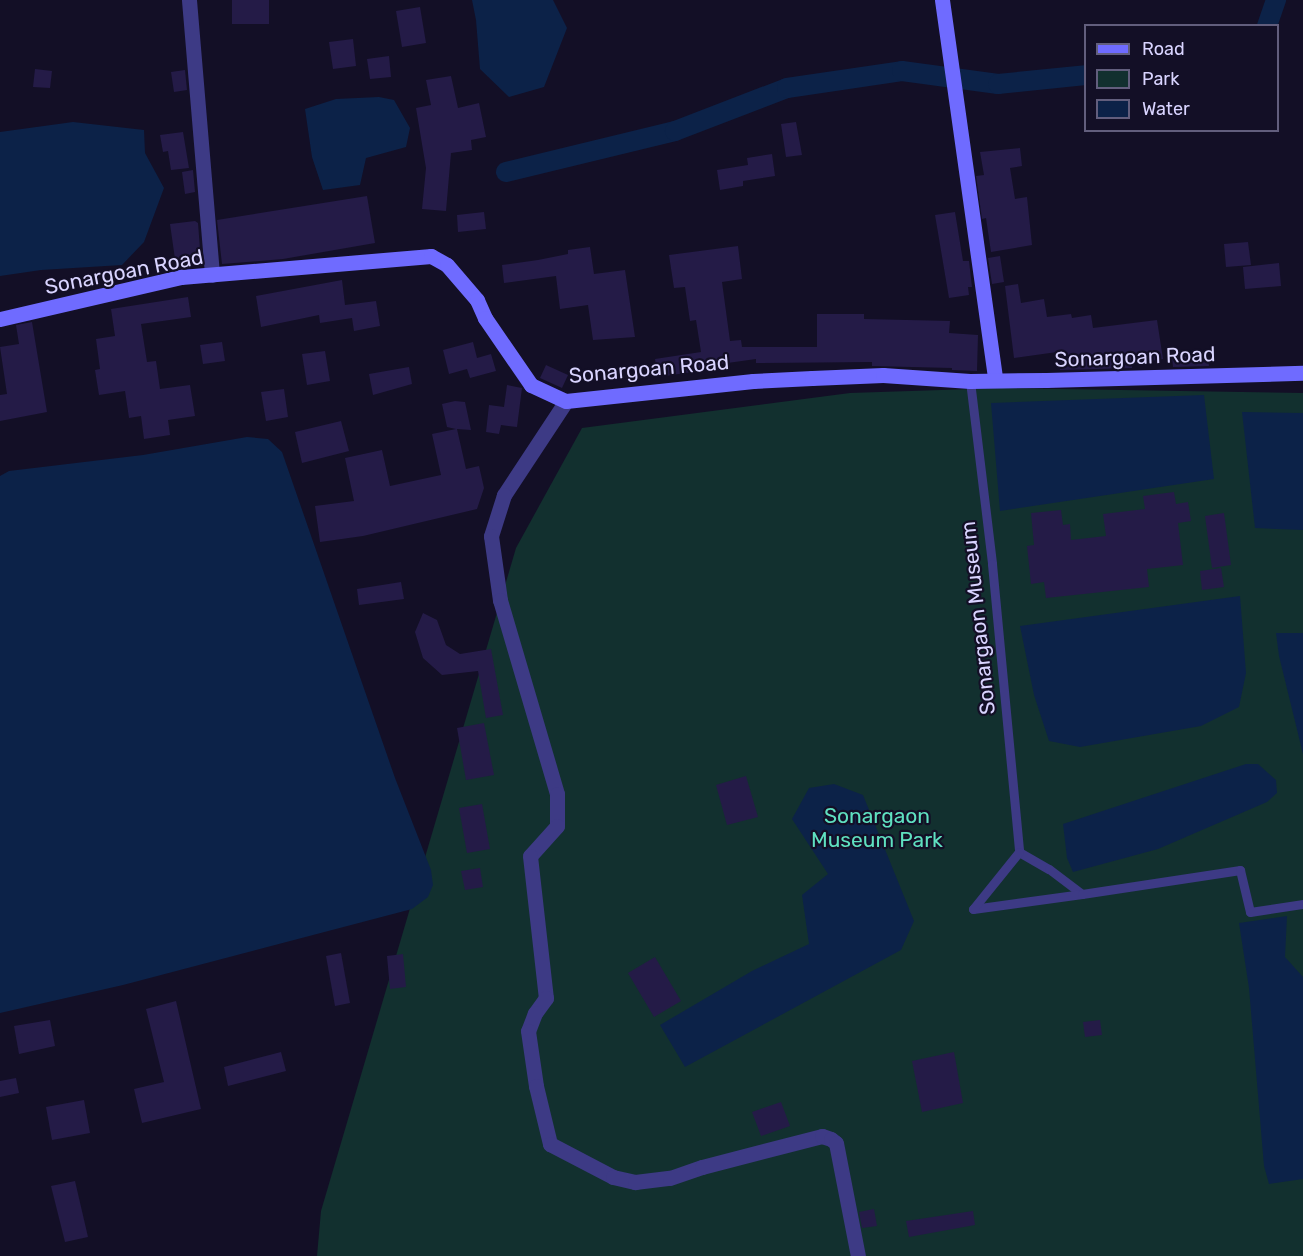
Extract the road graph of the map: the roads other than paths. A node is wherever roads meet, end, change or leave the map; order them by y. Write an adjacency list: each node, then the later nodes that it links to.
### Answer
1 (189, 0): 3 (street)
2 (942, 0): 6 (main road)
3 (212, 274): 4 (main road, Sonargoan Road); 8 (main road, Sonargoan Road)
4 (0, 319)
5 (1303, 373): 6 (main road, Sonargoan Road)
6 (995, 380): 7 (main road, Sonargoan Road)
7 (970, 381): 8 (main road, Sonargoan Road); 9 (lane, Sonargaon Museum)
8 (566, 401): 12 (street)
9 (1019, 852): 10 (lane); 10 (lane)
10 (1082, 894): 11 (lane)
11 (1303, 904)
12 (858, 1256)

